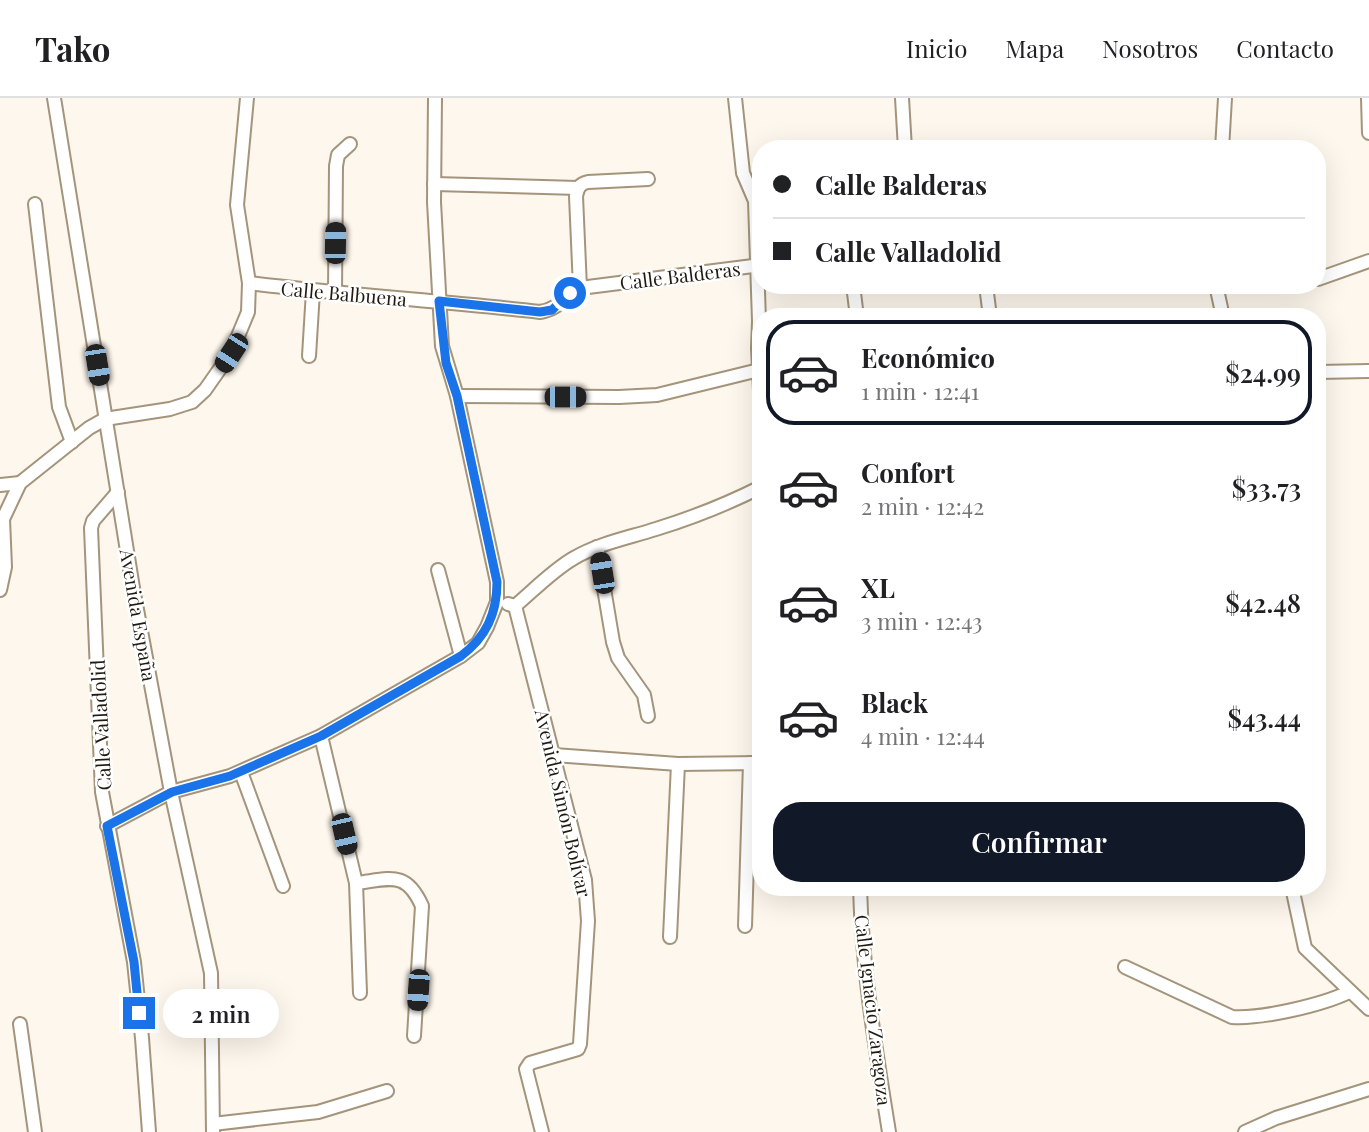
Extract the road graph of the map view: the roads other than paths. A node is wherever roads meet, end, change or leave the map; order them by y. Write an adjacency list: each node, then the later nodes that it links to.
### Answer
1 (54, 98): 30 (street, Avenida España)
2 (247, 98): 20 (street)
3 (435, 98): 13 (street)
4 (736, 98): 15 (street)
5 (902, 98): 9 (street)
6 (1225, 98): 10 (street)
7 (1367, 98): 8 (street)
8 (1369, 133)
9 (904, 140)
10 (1223, 140)
11 (350, 144): 23 (street)
12 (648, 179): 14 (street)
13 (434, 184): 14 (street); 24 (street)
14 (578, 188): 21 (street)
15 (752, 194)
16 (34, 204): 31 (street)
17 (1369, 261): 19 (street)
18 (752, 266): 21 (street, Calle Balderas)
19 (1326, 276)
20 (249, 283): 22 (street, Calle Balbuena); 30 (street)
21 (580, 288): 24 (street)
22 (313, 291): 23 (street, Calle Balbuena); 25 (street)
23 (335, 294): 24 (street, Calle Balbuena)
24 (439, 301): 29 (street)
25 (309, 356)
26 (1369, 371): 28 (street)
27 (752, 372): 29 (street)
28 (1326, 372)
29 (457, 396): 40 (street)
30 (105, 419): 31 (street); 34 (street, Avenida España)
31 (72, 442): 32 (street)
32 (20, 483): 33 (street); 36 (street)
33 (0, 485)
34 (118, 492): 49 (street, Avenida España); 51 (street, Calle Valladolid)
35 (752, 492): 37 (street)
36 (2, 520): 39 (street)
37 (597, 547): 41 (street); 43 (street)
38 (438, 570): 42 (street)
39 (0, 590)
40 (497, 603): 41 (street); 42 (street)
41 (515, 606): 45 (street, Avenida Simón Bolívar)
42 (461, 656): 44 (street)
43 (648, 716)
44 (321, 736): 48 (street); 52 (street)
45 (554, 755): 47 (street); 69 (street, Avenida Simón Bolívar)
46 (752, 763): 47 (street)
47 (678, 764): 57 (street)
48 (241, 772): 49 (street); 53 (street)
49 (172, 792): 51 (street); 66 (street, Avenida España)
50 (752, 822): 56 (street)
51 (107, 826): 68 (street, Calle Valladolid)
52 (356, 883): 60 (street); 63 (street)
53 (283, 887)
54 (860, 896): 70 (street, Calle Ignacio Zaragoza)
55 (1294, 896): 59 (street)
56 (745, 926)
57 (670, 937)
58 (1125, 967): 59 (street)
59 (1349, 992): 61 (street)
60 (360, 993)
61 (1369, 1009)
62 (20, 1024): 67 (street)
63 (414, 1036)
64 (1369, 1089): 71 (street)
65 (387, 1091): 66 (street)
66 (213, 1128)
67 (35, 1132)
68 (149, 1132)
69 (542, 1132)
70 (890, 1132)
71 (1245, 1132)

